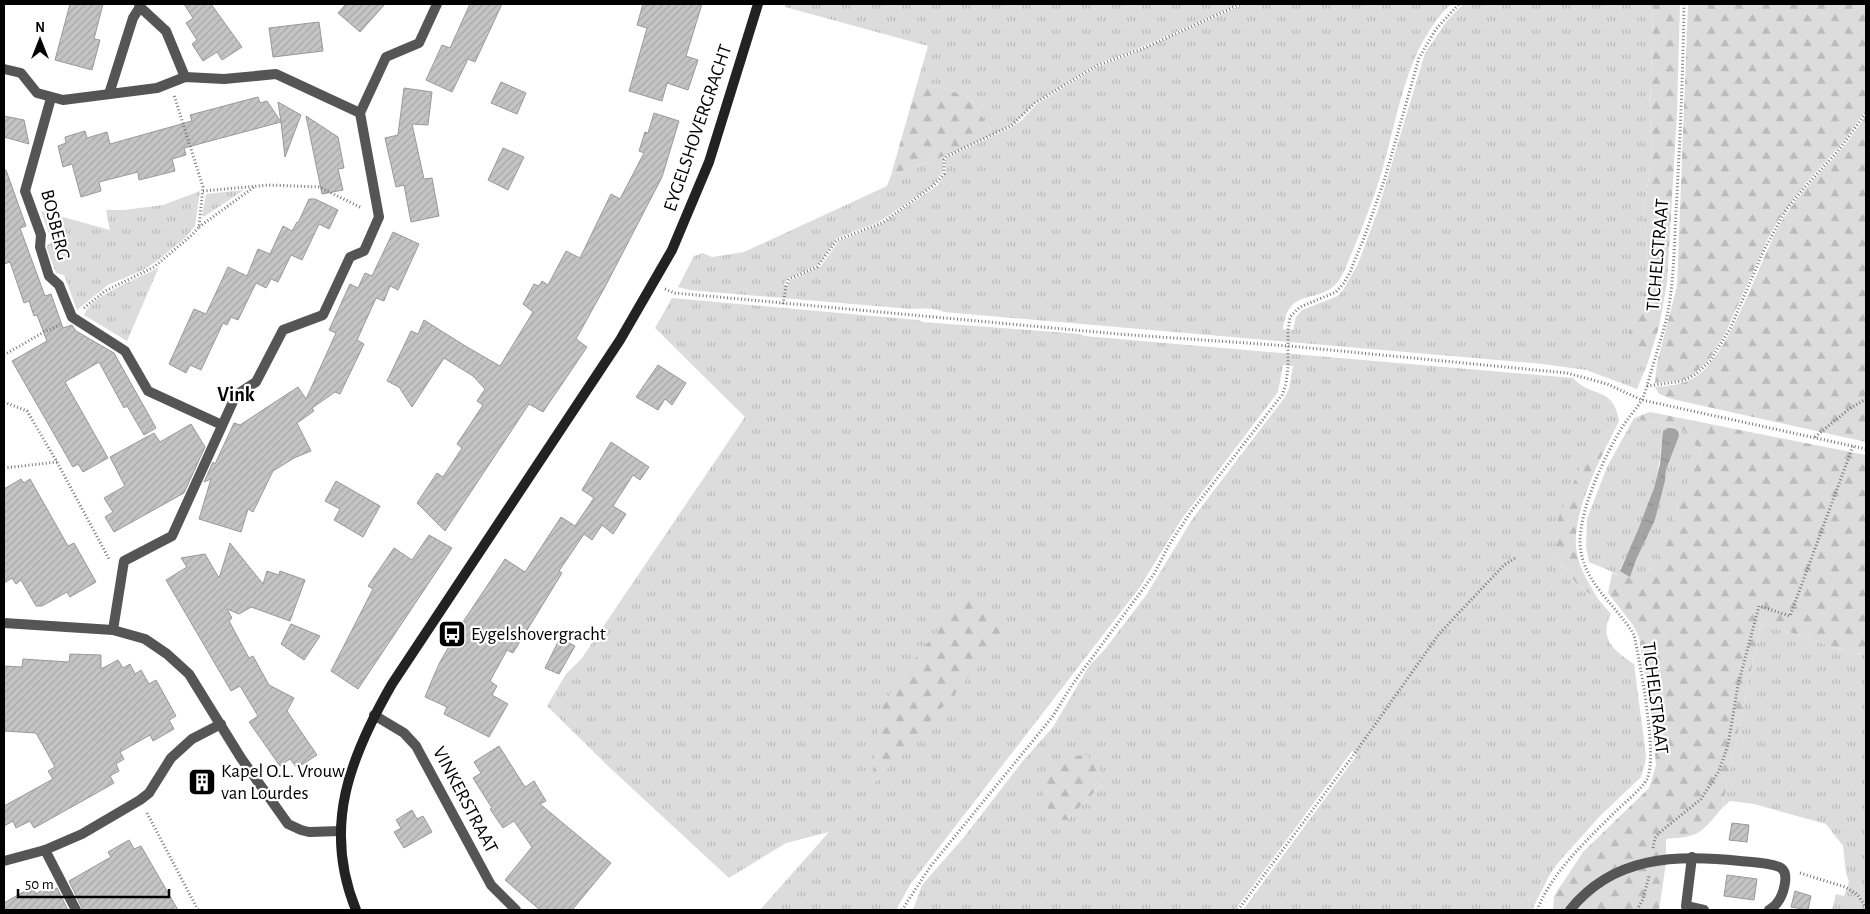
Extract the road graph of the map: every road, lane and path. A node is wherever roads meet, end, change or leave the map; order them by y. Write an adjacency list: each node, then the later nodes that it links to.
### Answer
1 (437, 4): 12 (street)
2 (758, 4): 18 (street, EYGELSHOVERGRACHT)
3 (1241, 4): 19 (path)
4 (1459, 4): 21 (path)
5 (1684, 4): 23 (path, TICHELSTRAAT)
6 (140, 5): 8 (street); 10 (street)
7 (4, 69): 11 (street)
8 (185, 77): 9 (street); 12 (street)
9 (171, 82): 10 (street); 15 (path)
10 (109, 94): 11 (street)
11 (51, 98): 20 (street, BOSBERG)
12 (360, 113): 16 (street)
13 (1866, 113): 23 (path)
14 (255, 186): 15 (path); 16 (path); 17 (path)
15 (203, 191): 17 (path)
16 (379, 217): 27 (street)
17 (198, 227): 20 (path)
18 (652, 284): 19 (path); 37 (street, EYGELSHOVERGRACHT)
19 (783, 304): 21 (path)
20 (72, 317): 22 (path); 27 (street)
21 (1289, 346): 25 (path); 52 (path)
22 (4, 355)
23 (1647, 386): 25 (path, TICHELSTRAAT)
24 (1866, 399): 28 (path)
25 (1642, 400): 28 (path); 54 (path, TICHELSTRAAT)
26 (4, 402): 31 (path)
27 (222, 424): 34 (street)
28 (1814, 437): 29 (path)
29 (1853, 446): 30 (path); 43 (path)
30 (1866, 449)
31 (57, 462): 32 (path); 34 (path)
32 (4, 468)
33 (1517, 557): 53 (path)
34 (122, 578): 36 (street)
35 (4, 623): 36 (street)
36 (113, 630): 38 (street)
37 (374, 714): 40 (street, EYGELSHOVERGRACHT); 51 (street, VINKERSTRAAT)
38 (221, 724): 39 (street); 40 (street)
39 (140, 800): 41 (street); 49 (path)
40 (341, 831): 50 (street, EYGELSHOVERGRACHT)
41 (45, 850): 44 (street); 48 (street)
42 (1692, 858): 43 (street); 45 (street); 47 (street)
43 (1653, 860): 55 (street); 56 (path)
44 (4, 861)
45 (1784, 872): 46 (path); 58 (street)
46 (1866, 907)
47 (1686, 908): 57 (street)
48 (76, 910)
49 (198, 910)
50 (356, 910)
51 (516, 910)
52 (902, 910)
53 (1238, 910)
54 (1537, 910)
55 (1570, 910)
56 (1637, 910)
57 (1704, 910)
58 (1768, 910)

